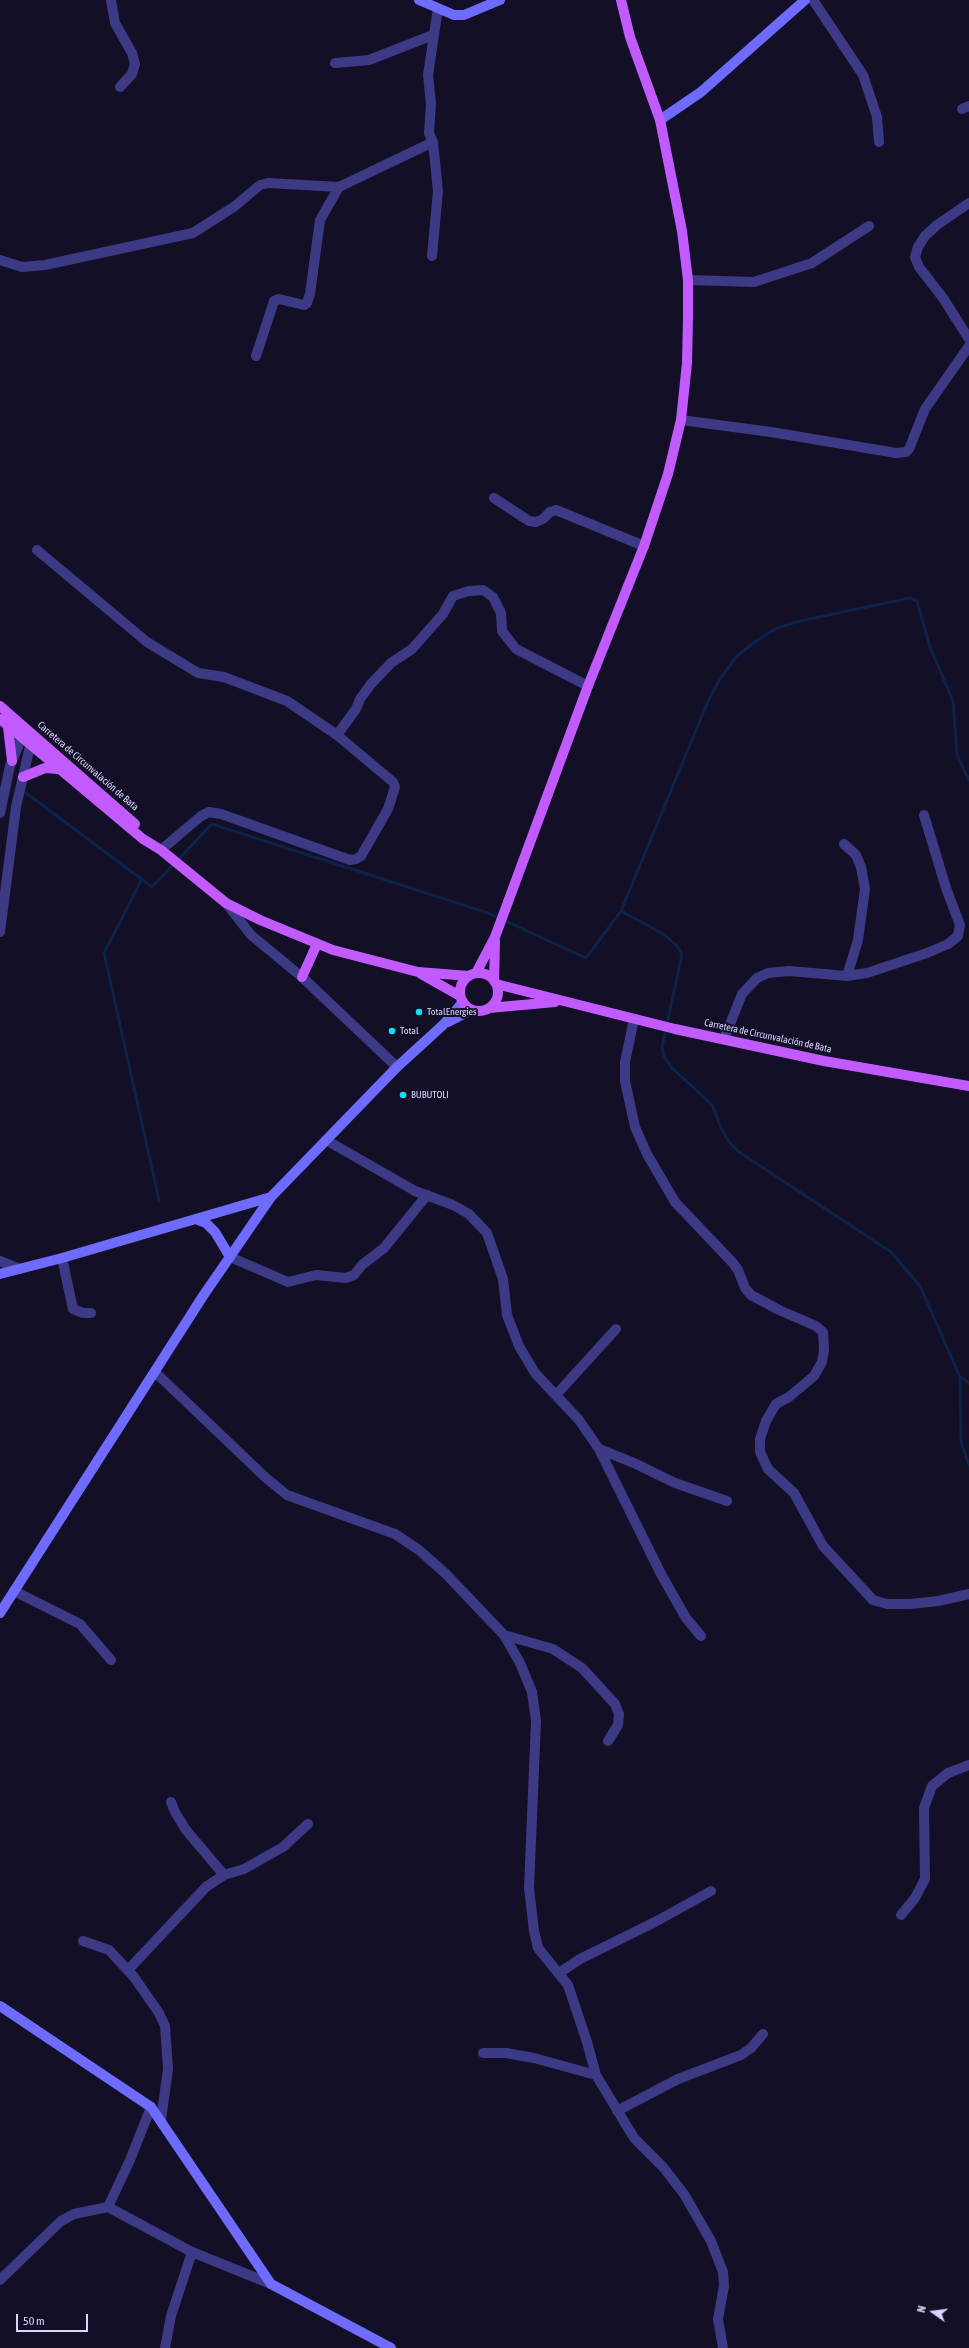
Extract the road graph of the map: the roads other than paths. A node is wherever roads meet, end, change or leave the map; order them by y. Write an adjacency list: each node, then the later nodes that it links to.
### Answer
1 (111, 0): 10 (street)
2 (419, 0): 7 (street)
3 (500, 0): 7 (street)
4 (621, 0): 11 (main road)
5 (805, 0): 11 (street)
6 (813, 0): 13 (street)
7 (438, 8): 8 (street)
8 (433, 35): 9 (street); 12 (street)
9 (335, 63)
10 (120, 87)
11 (660, 120): 19 (main road)
12 (433, 142): 14 (street); 17 (street)
13 (879, 142)
14 (339, 187): 18 (street); 22 (street)
15 (969, 203): 20 (street)
16 (869, 226): 19 (street)
17 (432, 256)
18 (0, 260)
19 (688, 280): 23 (main road)
20 (969, 338)
21 (969, 346): 23 (street)
22 (256, 356)
23 (681, 420): 25 (main road)
24 (494, 498): 25 (street)
25 (644, 546): 27 (main road)
26 (37, 550): 32 (street)
27 (588, 686): 32 (street); 45 (main road)
28 (0, 706): 31 (main road, Carretera de Circunvalación de Bata)
29 (0, 719): 30 (main road, Carretera de Circunvalación de Bata)
30 (8, 727): 34 (main road, Carretera de Circunvalación de Bata); 36 (main road)
31 (26, 728): 33 (main road, Carretera de Circunvalación de Bata); 34 (street)
32 (337, 735): 42 (street)
33 (35, 736): 35 (street); 42 (main road, Carretera de Circunvalación de Bata)
34 (20, 738): 35 (main road, Carretera de Circunvalación de Bata); 36 (street)
35 (30, 746): 37 (main road, Carretera de Circunvalación de Bata); 38 (street)
36 (11, 764): 39 (street)
37 (58, 769): 38 (main road); 42 (main road, Carretera de Circunvalación de Bata)
38 (22, 779): 44 (street)
39 (0, 813)
40 (924, 815): 49 (street)
41 (844, 844): 49 (street)
42 (161, 851): 43 (main road, Carretera de Circunvalación de Bata)
43 (226, 903): 46 (main road, Carretera de Circunvalación de Bata); 50 (street)
44 (0, 932)
45 (497, 933): 48 (main road); 51 (main road)
46 (317, 944): 47 (main road, Carretera de Circunvalación de Bata); 50 (main road)
47 (418, 972): 48 (main road, Carretera de Circunvalación de Bata); 52 (main road, Carretera de Circunvalación de Bata)
48 (472, 975): 51 (main road); 52 (main road)
49 (847, 976): 58 (street)
50 (302, 977): 59 (street)
51 (495, 982): 53 (main road, Carretera de Circunvalación de Bata); 54 (main road)
52 (462, 999): 55 (main road); 57 (street)
53 (564, 1001): 54 (main road, Carretera de Circunvalación de Bata); 56 (main road, Carretera de Circunvalación de Bata)
54 (489, 1008): 55 (main road)
55 (472, 1010): 57 (street)
56 (634, 1019): 58 (main road, Carretera de Circunvalación de Bata); 77 (street)
57 (442, 1025): 59 (street)
58 (724, 1039): 60 (main road, Carretera de Circunvalación de Bata)
59 (397, 1067): 61 (street)
60 (969, 1086)
61 (326, 1140): 62 (street); 63 (street)
62 (427, 1195): 65 (street); 73 (street)
63 (271, 1197): 64 (street); 65 (street)
64 (196, 1219): 65 (street); 66 (street)
65 (230, 1257): 72 (street)
66 (62, 1258): 68 (street); 70 (street)
67 (0, 1261): 68 (street)
68 (20, 1269): 69 (street)
69 (0, 1274)
70 (91, 1313)
71 (616, 1328): 73 (street)
72 (156, 1373): 76 (street); 79 (street)
73 (556, 1395): 74 (street)
74 (599, 1449): 75 (street); 80 (street)
75 (727, 1501)
76 (14, 1591): 78 (street); 81 (street)
77 (969, 1594)
78 (0, 1613)
79 (504, 1635): 82 (street); 91 (street)
80 (701, 1636)
81 (111, 1660)
82 (608, 1741)
83 (969, 1764): 88 (street)
84 (172, 1802): 86 (street)
85 (308, 1824): 86 (street)
86 (224, 1875): 90 (street)
87 (711, 1891): 91 (street)
88 (901, 1915)
89 (83, 1941): 90 (street)
90 (128, 1970): 98 (street)
91 (559, 1973): 95 (street)
92 (0, 2006): 96 (street)
93 (763, 2034): 97 (street)
94 (483, 2053): 95 (street)
95 (596, 2075): 97 (street)
96 (151, 2107): 98 (street); 99 (street)
97 (617, 2111): 105 (street)
98 (161, 2120): 102 (street)
99 (108, 2207): 100 (street); 101 (street)
100 (192, 2252): 102 (street); 103 (street)
101 (0, 2280)
102 (272, 2284): 104 (street)
103 (165, 2348)
104 (391, 2348)
105 (723, 2348)

